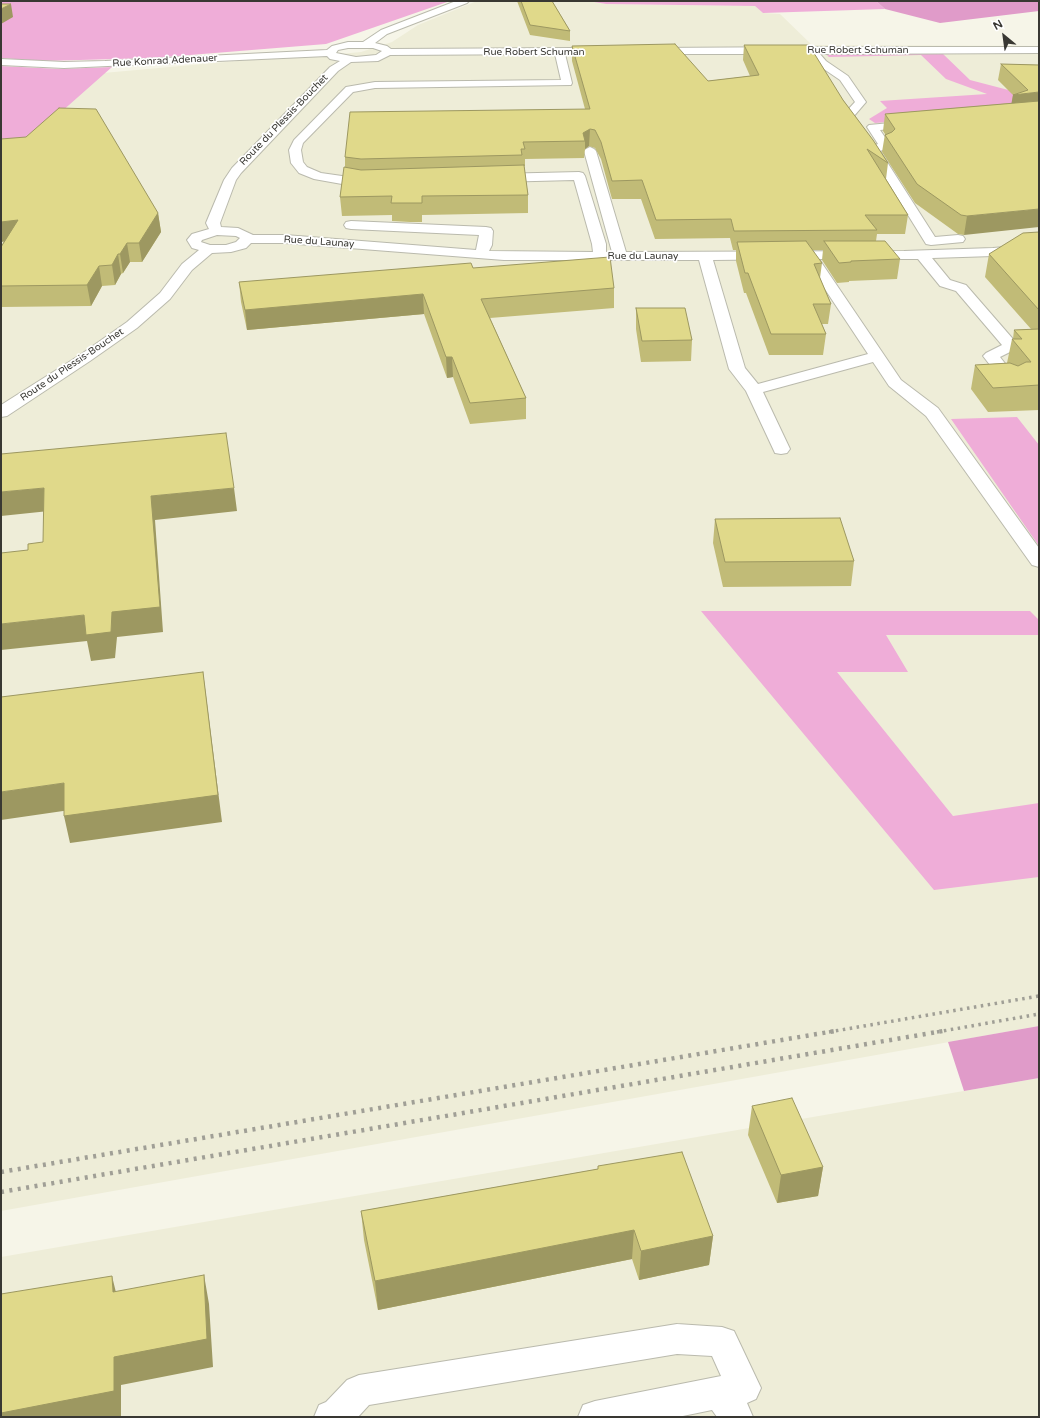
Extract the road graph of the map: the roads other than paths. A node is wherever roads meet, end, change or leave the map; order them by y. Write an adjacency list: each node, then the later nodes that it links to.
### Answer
1 (464, 1): 2 (street)
2 (365, 45): 6 (street); 9 (street)
3 (813, 50): 4 (street, Rue Robert Schuman); 5 (street, Rue Robert Schuman); 16 (street)
4 (1039, 50)
5 (637, 51)
6 (388, 52): 10 (street, Rue Robert Schuman); 11 (street)
7 (559, 52): 8 (street, Rue Robert Schuman); 10 (street, Rue Robert Schuman); 19 (street)
8 (582, 52)
9 (330, 53): 11 (street); 13 (street, Rue Konrad Adenauer)
10 (490, 55): 12 (street); 14 (street)
11 (348, 60): 21 (street, Route du Plessis-Bouchet)
12 (521, 60)
13 (1, 62)
14 (525, 75)
15 (920, 123): 16 (street)
16 (872, 149): 22 (street)
17 (590, 151): 29 (street)
18 (486, 178): 28 (street)
19 (385, 181)
20 (351, 224): 26 (street)
21 (216, 231): 23 (street); 25 (street)
22 (969, 238)
23 (247, 239): 25 (street); 26 (street, Rue du Launay)
24 (1039, 248): 27 (street, Rue du Launay)
25 (209, 249): 35 (street, Route du Plessis-Bouchet)
26 (481, 254): 28 (street, Rue du Launay)
27 (922, 255): 31 (street, Rue du Launay); 33 (street)
28 (600, 256): 29 (street, Rue du Launay)
29 (620, 256): 30 (street, Rue du Launay)
30 (705, 256): 31 (street, Rue du Launay); 34 (street)
31 (810, 256): 32 (street)
32 (877, 356): 34 (street); 37 (street)
33 (1013, 384)
34 (754, 390): 36 (street)
35 (1, 412)
36 (781, 449)
37 (1039, 561)
38 (729, 1405): 39 (street); 40 (street)
39 (331, 1417)
40 (594, 1417)

